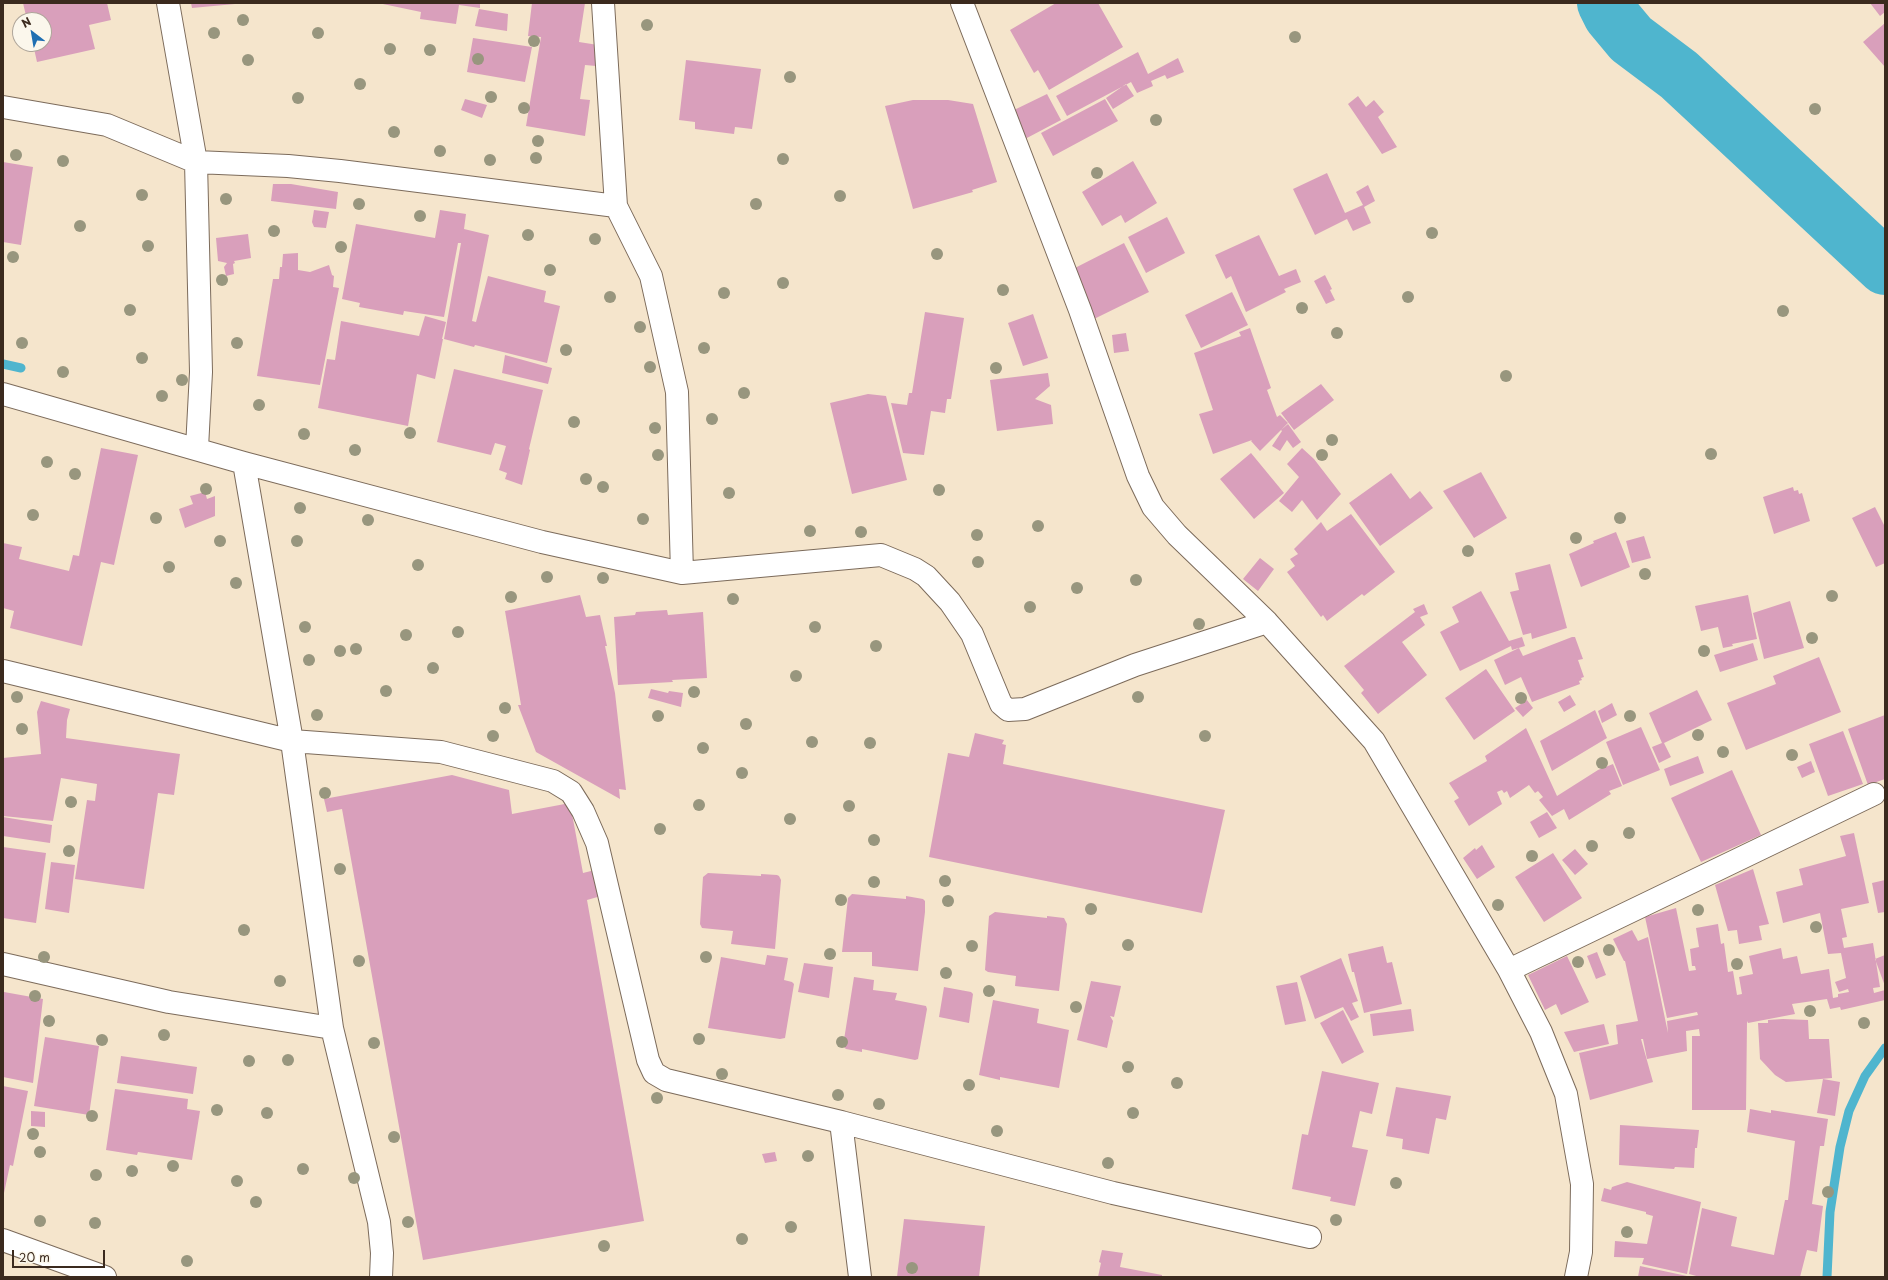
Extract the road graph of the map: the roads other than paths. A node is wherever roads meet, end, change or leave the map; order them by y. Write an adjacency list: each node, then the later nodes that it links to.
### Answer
1 (168, 3): 5 (street)
2 (602, 3): 6 (street)
3 (962, 3): 11 (street)
4 (3, 107): 5 (street)
5 (196, 162): 6 (street); 8 (street)
6 (616, 206): 10 (street)
7 (3, 394): 8 (street)
8 (197, 448): 9 (street)
9 (244, 463): 10 (street); 13 (street)
10 (682, 573): 11 (street)
11 (1268, 622): 16 (street)
12 (3, 671): 13 (street)
13 (292, 741): 17 (street); 18 (street)
14 (1874, 794): 16 (street)
15 (3, 964): 17 (street)
16 (1509, 970): 24 (street)
17 (332, 1028): 22 (street)
18 (841, 1122): 19 (street); 23 (street)
19 (1310, 1237)
20 (3, 1240): 21 (street)
21 (105, 1277)
22 (381, 1277)
23 (860, 1277)
24 (1576, 1277)

